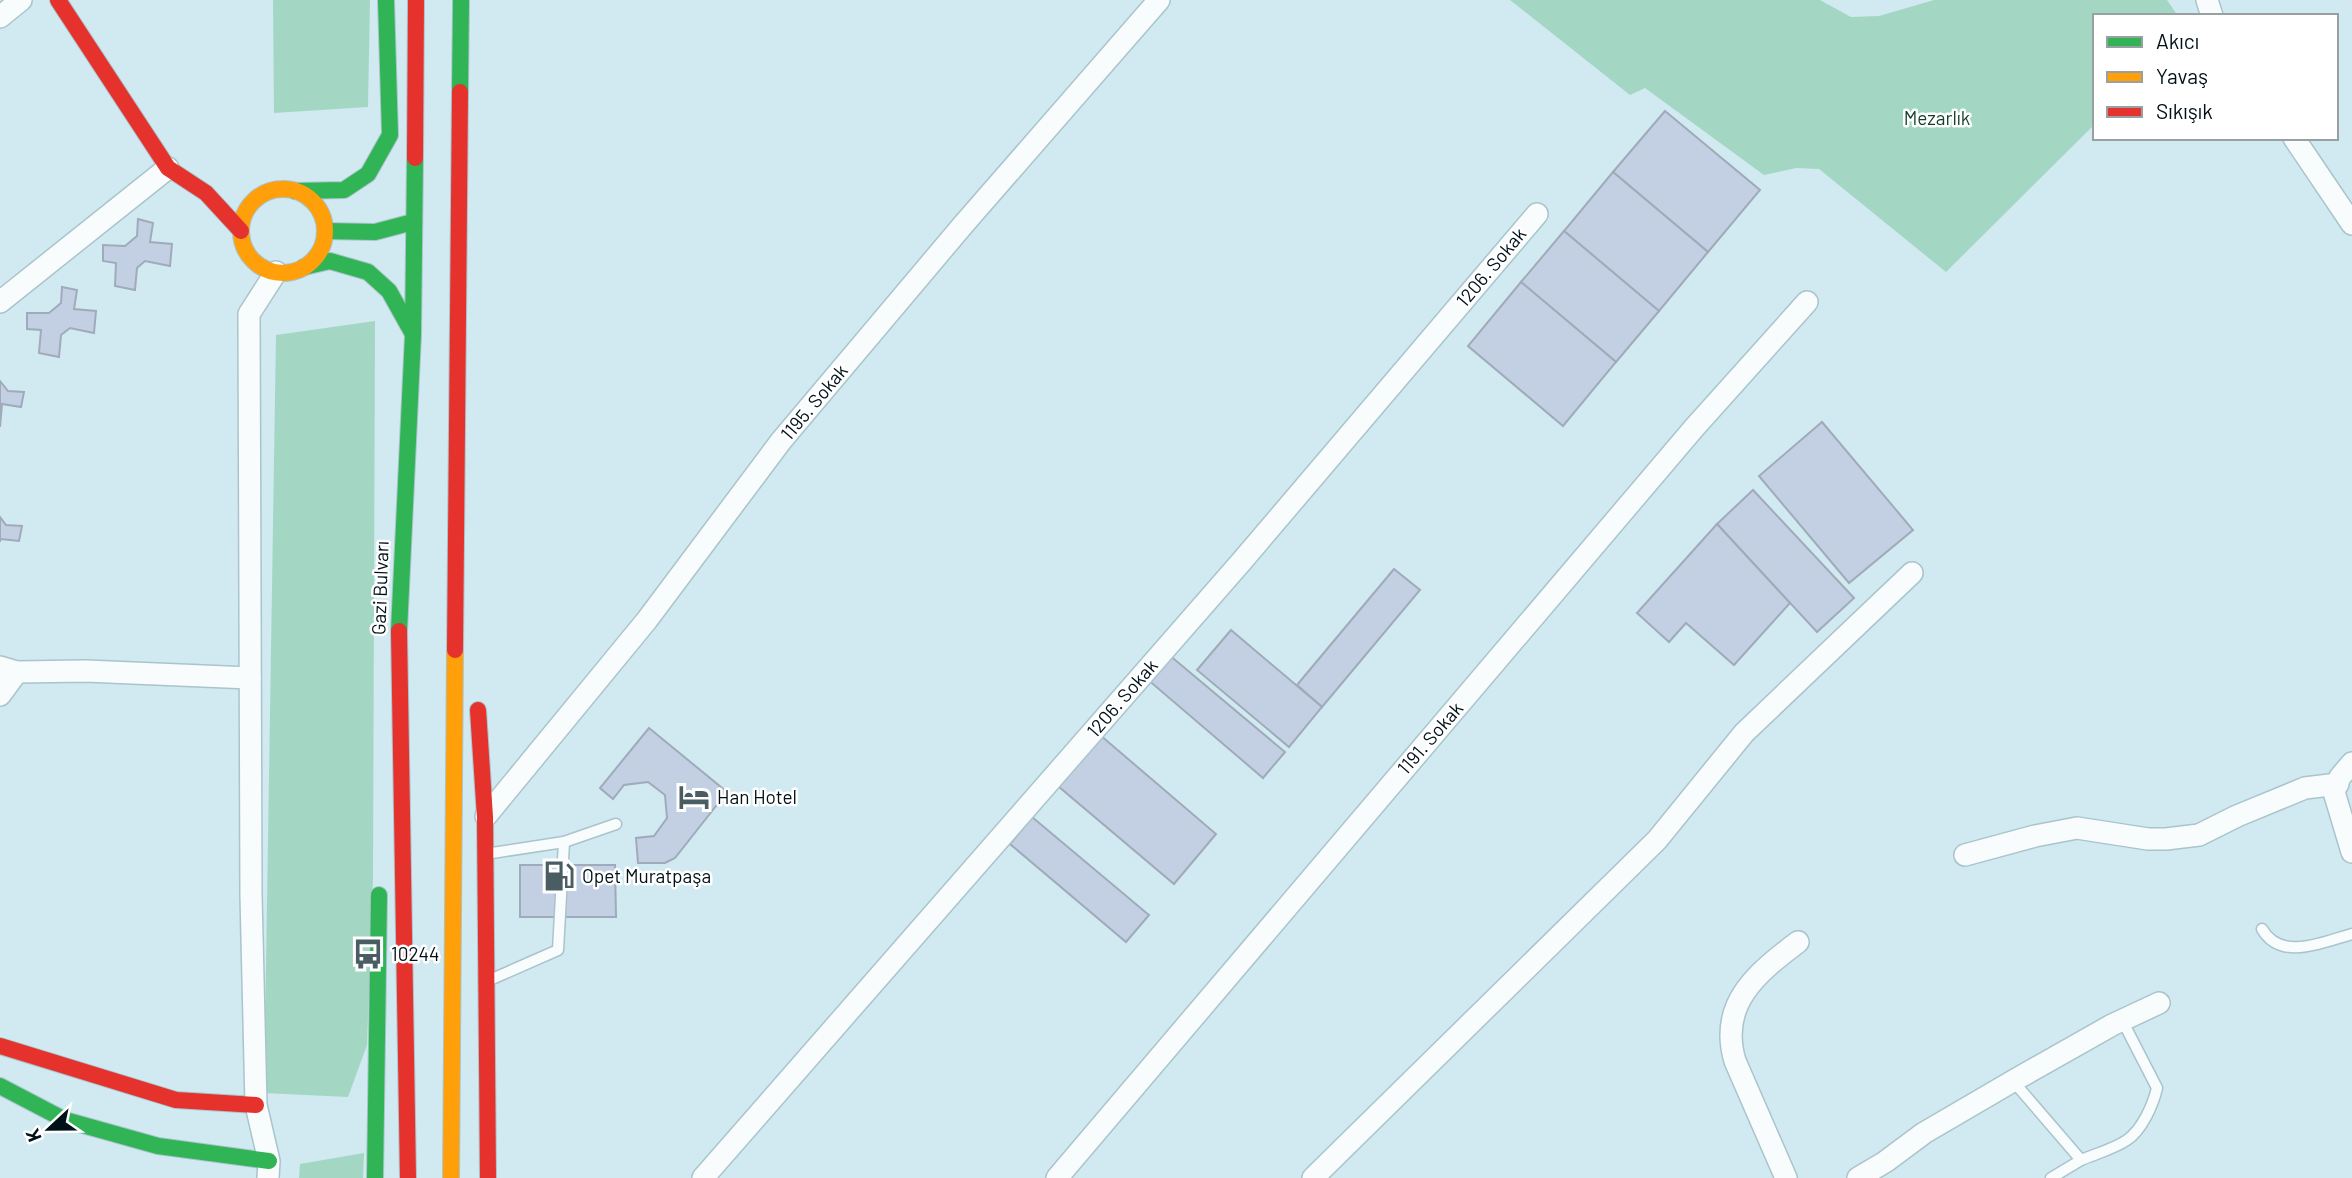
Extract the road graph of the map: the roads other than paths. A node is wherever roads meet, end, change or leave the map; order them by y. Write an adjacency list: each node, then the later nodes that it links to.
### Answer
1 (21, 0): 7 (street)
2 (58, 0): 9 (main road)
3 (386, 0): 11 (main road)
4 (416, 0): 14 (main road, Gazi Bulvarı)
5 (461, 0): 23 (main road)
6 (1159, 0): 34 (street, 1195. Sokak)
7 (0, 17)
8 (2295, 140): 15 (street)
9 (169, 167): 12 (main road); 20 (street)
10 (270, 191): 11 (main road); 12 (main road); 16 (main road)
11 (295, 191): 17 (main road)
12 (206, 192): 16 (main road)
13 (1537, 214): 57 (street, 1206. Sokak)
14 (413, 222): 17 (main road); 22 (main road, Gazi Bulvarı)
15 (2352, 224)
16 (241, 231): 19 (main road)
17 (325, 231): 18 (main road)
18 (304, 267): 19 (main road); 22 (main road)
19 (276, 272): 28 (street)
20 (0, 302)
21 (1807, 302): 58 (street, 1191. Sokak)
22 (413, 335): 26 (main road, Gazi Bulvarı)
23 (458, 415): 25 (main road); 55 (main road)
24 (1912, 573): 59 (street)
25 (471, 609)
26 (399, 614): 31 (main road); 54 (main road, Gazi Bulvarı)
27 (8, 669): 28 (street); 30 (street)
28 (250, 678): 50 (street)
29 (477, 692): 34 (main road)
30 (0, 695)
31 (384, 743)
32 (2352, 763): 33 (street)
33 (2337, 784): 37 (street); 39 (street)
34 (485, 817): 38 (main road)
35 (616, 824): 36 (lane)
36 (564, 842): 38 (lane); 44 (lane)
37 (2352, 852)
38 (486, 854): 44 (main road)
39 (1965, 855)
40 (379, 876): 53 (main road)
41 (2262, 929): 42 (lane)
42 (2352, 934)
43 (1798, 942): 60 (street)
44 (486, 982): 56 (main road)
45 (2159, 1003): 46 (street)
46 (2122, 1020): 48 (street); 51 (lane)
47 (5, 1046): 50 (main road)
48 (2014, 1081): 51 (lane); 61 (street)
49 (0, 1086): 52 (main road)
50 (256, 1105): 52 (street)
51 (2081, 1160): 62 (lane)
52 (268, 1169)
53 (375, 1178)
54 (408, 1178)
55 (451, 1178)
56 (488, 1178)
57 (704, 1178)
58 (1057, 1178)
59 (1313, 1178)
60 (1786, 1178)
61 (1858, 1178)
62 (2051, 1178)

